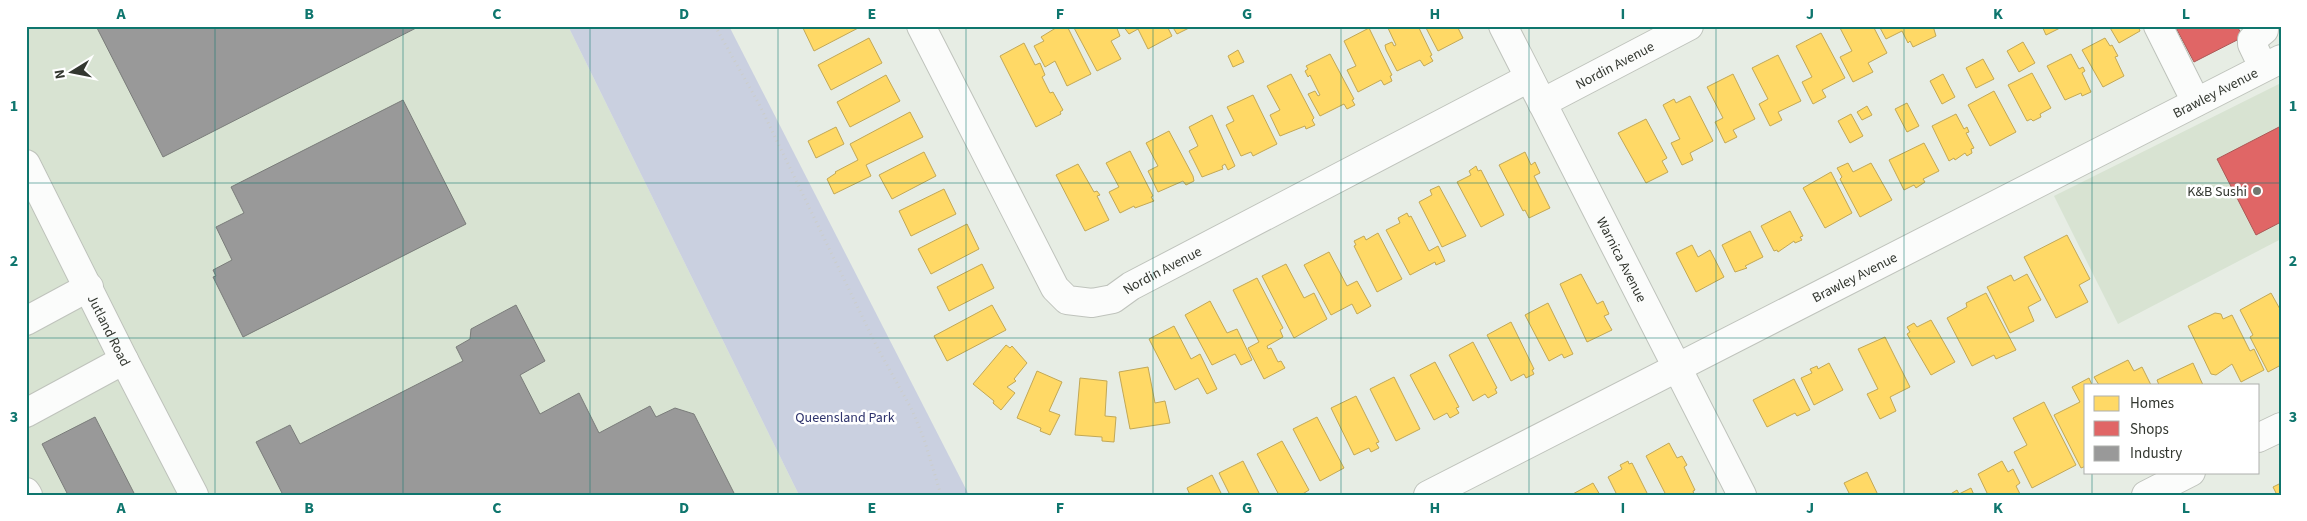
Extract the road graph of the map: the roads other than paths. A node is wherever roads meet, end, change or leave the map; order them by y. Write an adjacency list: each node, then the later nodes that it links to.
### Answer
1 (1503, 26): 7 (street, Warnica Avenue)
2 (1689, 26): 9 (street, Nordin Avenue)
3 (2158, 26): 8 (street)
4 (2264, 26): 6 (street)
5 (929, 29): 7 (street, Nordin Avenue)
6 (2272, 63): 8 (street, Brawley Avenue)
7 (1529, 78): 9 (street, Warnica Avenue)
8 (2196, 102): 14 (street, Brawley Avenue)
9 (1542, 103): 14 (street, Warnica Avenue)
10 (26, 164): 11 (street, Jutland Road)
11 (88, 287): 12 (street); 13 (street, Jutland Road)
12 (26, 321)
13 (124, 360): 15 (street); 19 (street, Jutland Road)
14 (1677, 368): 20 (street, Brawley Avenue); 21 (street, Warnica Avenue)
15 (26, 412)
16 (2281, 426): 17 (street)
17 (2260, 437)
18 (2187, 474): 22 (street)
19 (194, 495)
20 (1428, 495)
21 (1742, 495)
22 (2146, 495)

